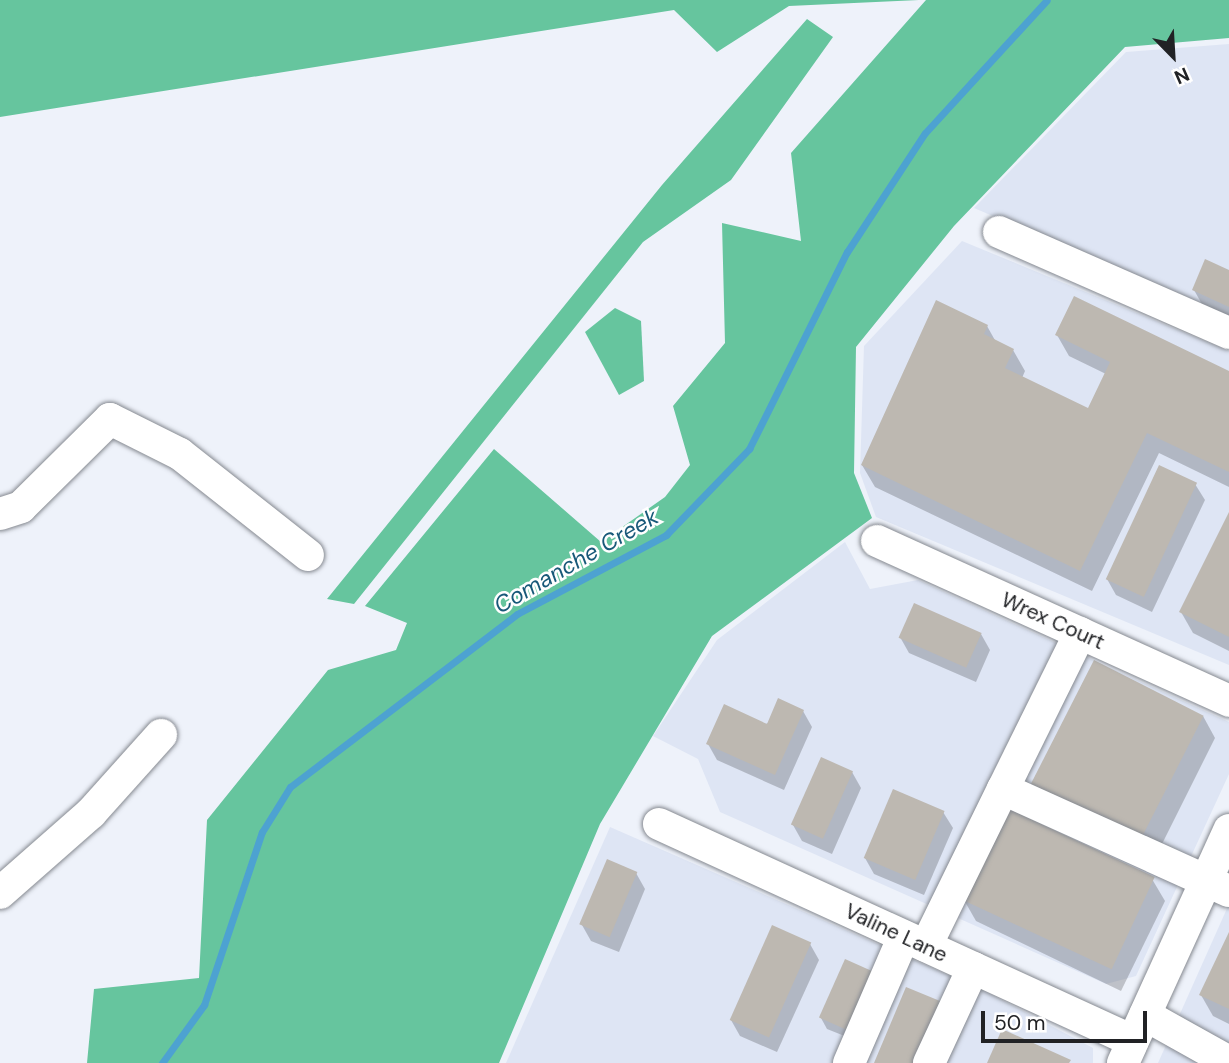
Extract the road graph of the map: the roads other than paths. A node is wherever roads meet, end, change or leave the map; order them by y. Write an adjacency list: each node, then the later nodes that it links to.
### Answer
1 (999, 232): 2 (street)
2 (1229, 333)
3 (0, 514): 5 (street)
4 (877, 541): 6 (street, Wrex Court)
5 (308, 555)
6 (1080, 633): 7 (street, Wrex Court); 9 (street)
7 (1229, 701)
8 (161, 735): 13 (street)
9 (1003, 789): 12 (street); 14 (street)
10 (659, 824): 14 (street, Valine Lane)
11 (1229, 830): 12 (street)
12 (1217, 886): 16 (street)
13 (0, 892)
14 (915, 941): 15 (street, Valine Lane); 18 (street)
15 (973, 968): 16 (street, Valine Lane); 19 (street)
16 (1133, 1040): 17 (street, Valine Lane)
17 (1229, 1062)
18 (849, 1063)
19 (929, 1063)

